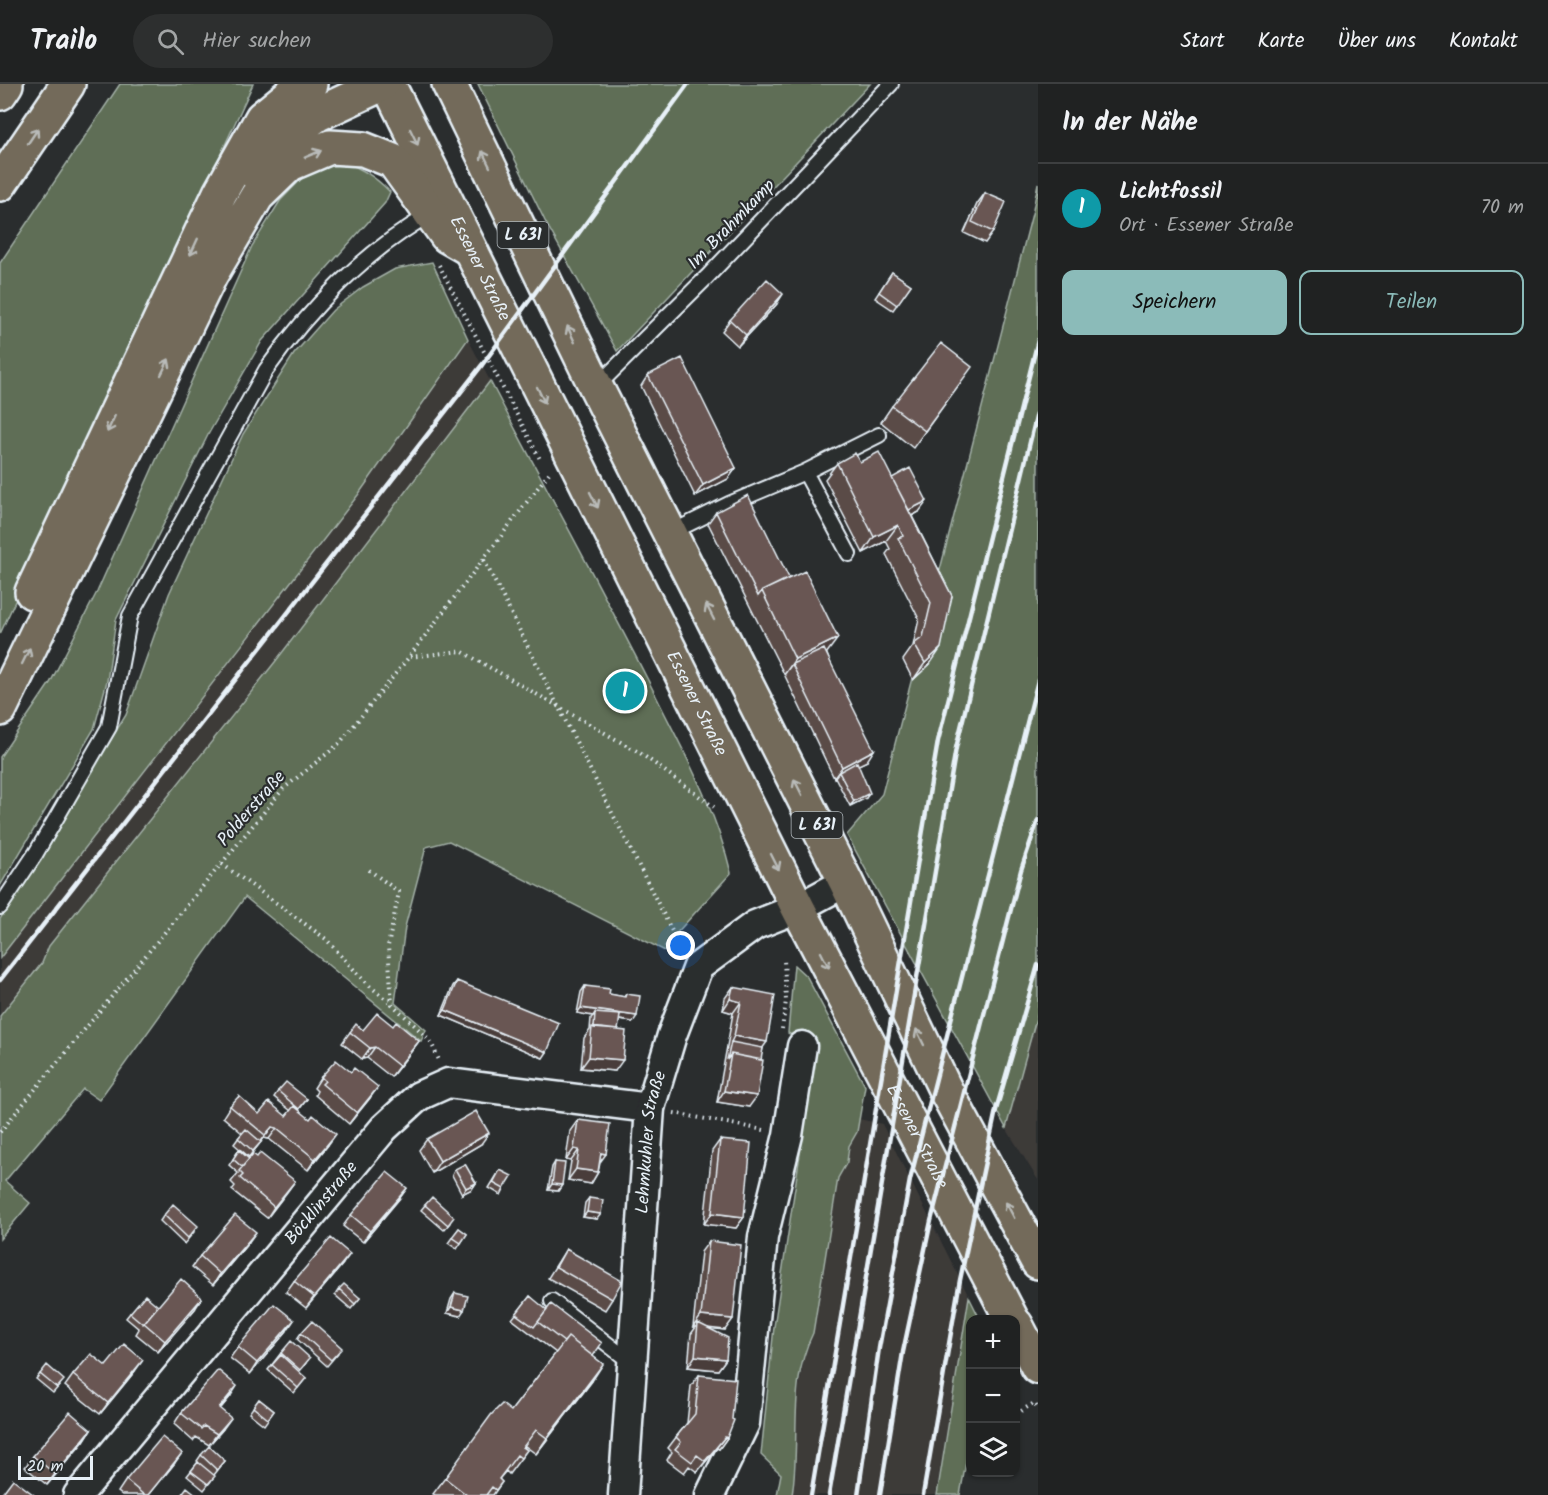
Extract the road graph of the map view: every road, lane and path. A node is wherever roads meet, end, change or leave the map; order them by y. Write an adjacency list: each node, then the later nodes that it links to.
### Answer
1 (6, 84): 9 (main road)
2 (68, 84): 11 (main road, one-way to 2)
3 (277, 84): 10 (main road)
4 (310, 84): 10 (main road)
5 (382, 84): 15 (main road)
6 (388, 84): 13 (main road, Essener Straße / L 631, one-way to 13)
7 (448, 84): 16 (main road, L 631, one-way to 7)
8 (891, 84): 16 (lane, Im Brahmkamp)
9 (0, 93)
10 (262, 118): 25 (main road, one-way to 25)
11 (0, 184)
12 (431, 214): 13 (main road); 15 (main road, one-way to 12); 32 (lane)
13 (468, 248): 18 (main road, Essener Straße / L 631, one-way to 18)
14 (438, 263): 18 (path)
15 (210, 276): 26 (main road, one-way to 15)
16 (596, 387): 21 (main road, L 631)
17 (879, 435): 19 (lane)
18 (558, 461): 20 (path); 23 (path, Polderstraße); 33 (main road, Essener Straße / L 631, one-way to 33)
19 (805, 472): 21 (lane); 22 (lane)
20 (555, 483)
21 (670, 533): 31 (main road, L 631, one-way to 21)
22 (849, 554)
23 (484, 560): 24 (path, Polderstraße); 27 (path)
24 (409, 657): 27 (path); 29 (path, Polderstraße)
25 (0, 658)
26 (0, 709)
27 (561, 710): 28 (path); 35 (path)
28 (723, 813)
29 (222, 864): 36 (path); 40 (path, Polderstraße)
30 (369, 870): 36 (path)
31 (846, 882): 33 (street); 42 (main road, L 631, one-way to 31)
32 (0, 907)
33 (798, 908): 35 (street); 44 (main road, Essener Straße / L 631, one-way to 44)
34 (784, 959): 37 (path)
35 (698, 967): 39 (street, Lehmkuhler Straße)
36 (392, 1004): 38 (path)
37 (802, 1046): 41 (street)
38 (448, 1083): 39 (street); 50 (street, Böcklinstraße)
39 (650, 1108): 41 (path); 46 (street, Lehmkuhler Straße)
40 (0, 1132)
41 (788, 1135): 52 (street)
42 (1038, 1262)
43 (552, 1300): 46 (lane)
44 (1009, 1315)
45 (1020, 1333): 47 (main road)
46 (632, 1363): 51 (street, Lehmkuhler Straße)
47 (1038, 1367)
48 (1038, 1409): 49 (path)
49 (1020, 1411)
50 (78, 1495)
51 (623, 1495)
52 (710, 1495)

